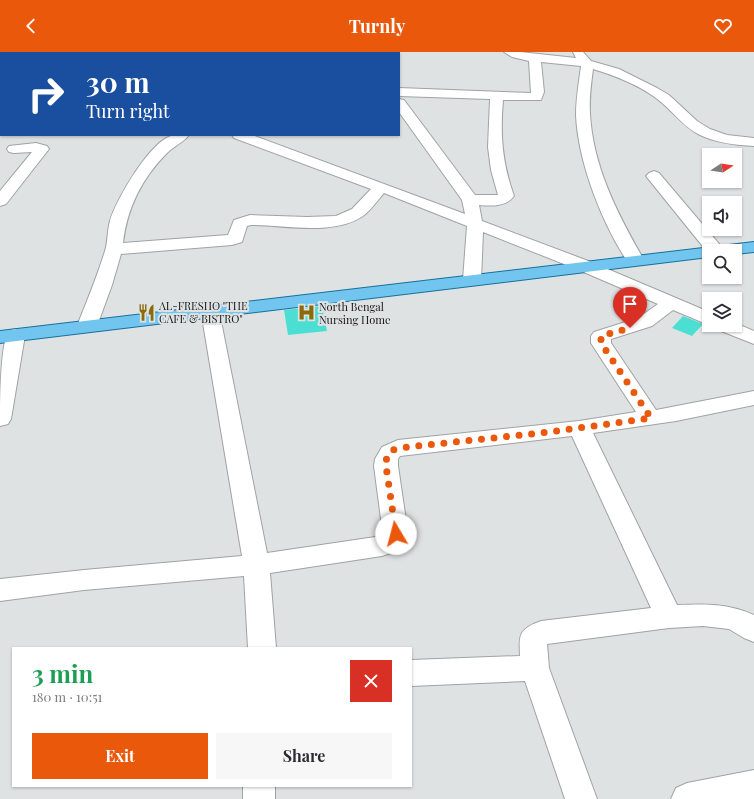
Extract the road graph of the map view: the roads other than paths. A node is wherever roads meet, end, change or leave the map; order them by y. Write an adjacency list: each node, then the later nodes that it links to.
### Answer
1 (510, 52): 3 (street)
2 (577, 52): 4 (street)
3 (535, 57): 4 (street); 6 (street)
4 (587, 64): 10 (street); 22 (street)
5 (400, 92): 6 (street)
6 (496, 97): 14 (street)
7 (400, 104): 14 (street)
8 (181, 136): 20 (street)
9 (242, 136): 13 (street)
10 (754, 142)
11 (10, 144): 15 (street)
12 (654, 176): 17 (street)
13 (381, 187): 16 (street); 20 (street)
14 (470, 200): 16 (street)
15 (0, 201)
16 (475, 224): 23 (street); 24 (street)
17 (710, 244)
18 (754, 247): 19 (main road)
19 (742, 248)
20 (114, 249): 28 (street)
21 (702, 253): 22 (main road)
22 (635, 260): 23 (main road)
23 (585, 266): 24 (main road); 25 (street)
24 (472, 280): 26 (main road)
25 (670, 303): 27 (street); 33 (street)
26 (210, 311): 28 (main road); 36 (street)
27 (702, 316)
28 (87, 326): 30 (main road)
29 (740, 332): 31 (street)
30 (7, 336): 34 (street)
31 (754, 338)
32 (754, 398): 33 (street)
33 (651, 418): 35 (street)
34 (0, 419)
35 (579, 428): 36 (street); 38 (street)
36 (256, 565): 37 (street); 40 (street)
37 (0, 590)
38 (669, 617): 39 (street); 41 (street)
39 (754, 630)
40 (262, 647)
41 (535, 668): 42 (street); 46 (street)
42 (412, 673)
43 (754, 785): 47 (street)
44 (260, 787): 45 (street)
45 (259, 799)
46 (581, 799)
47 (687, 799)

